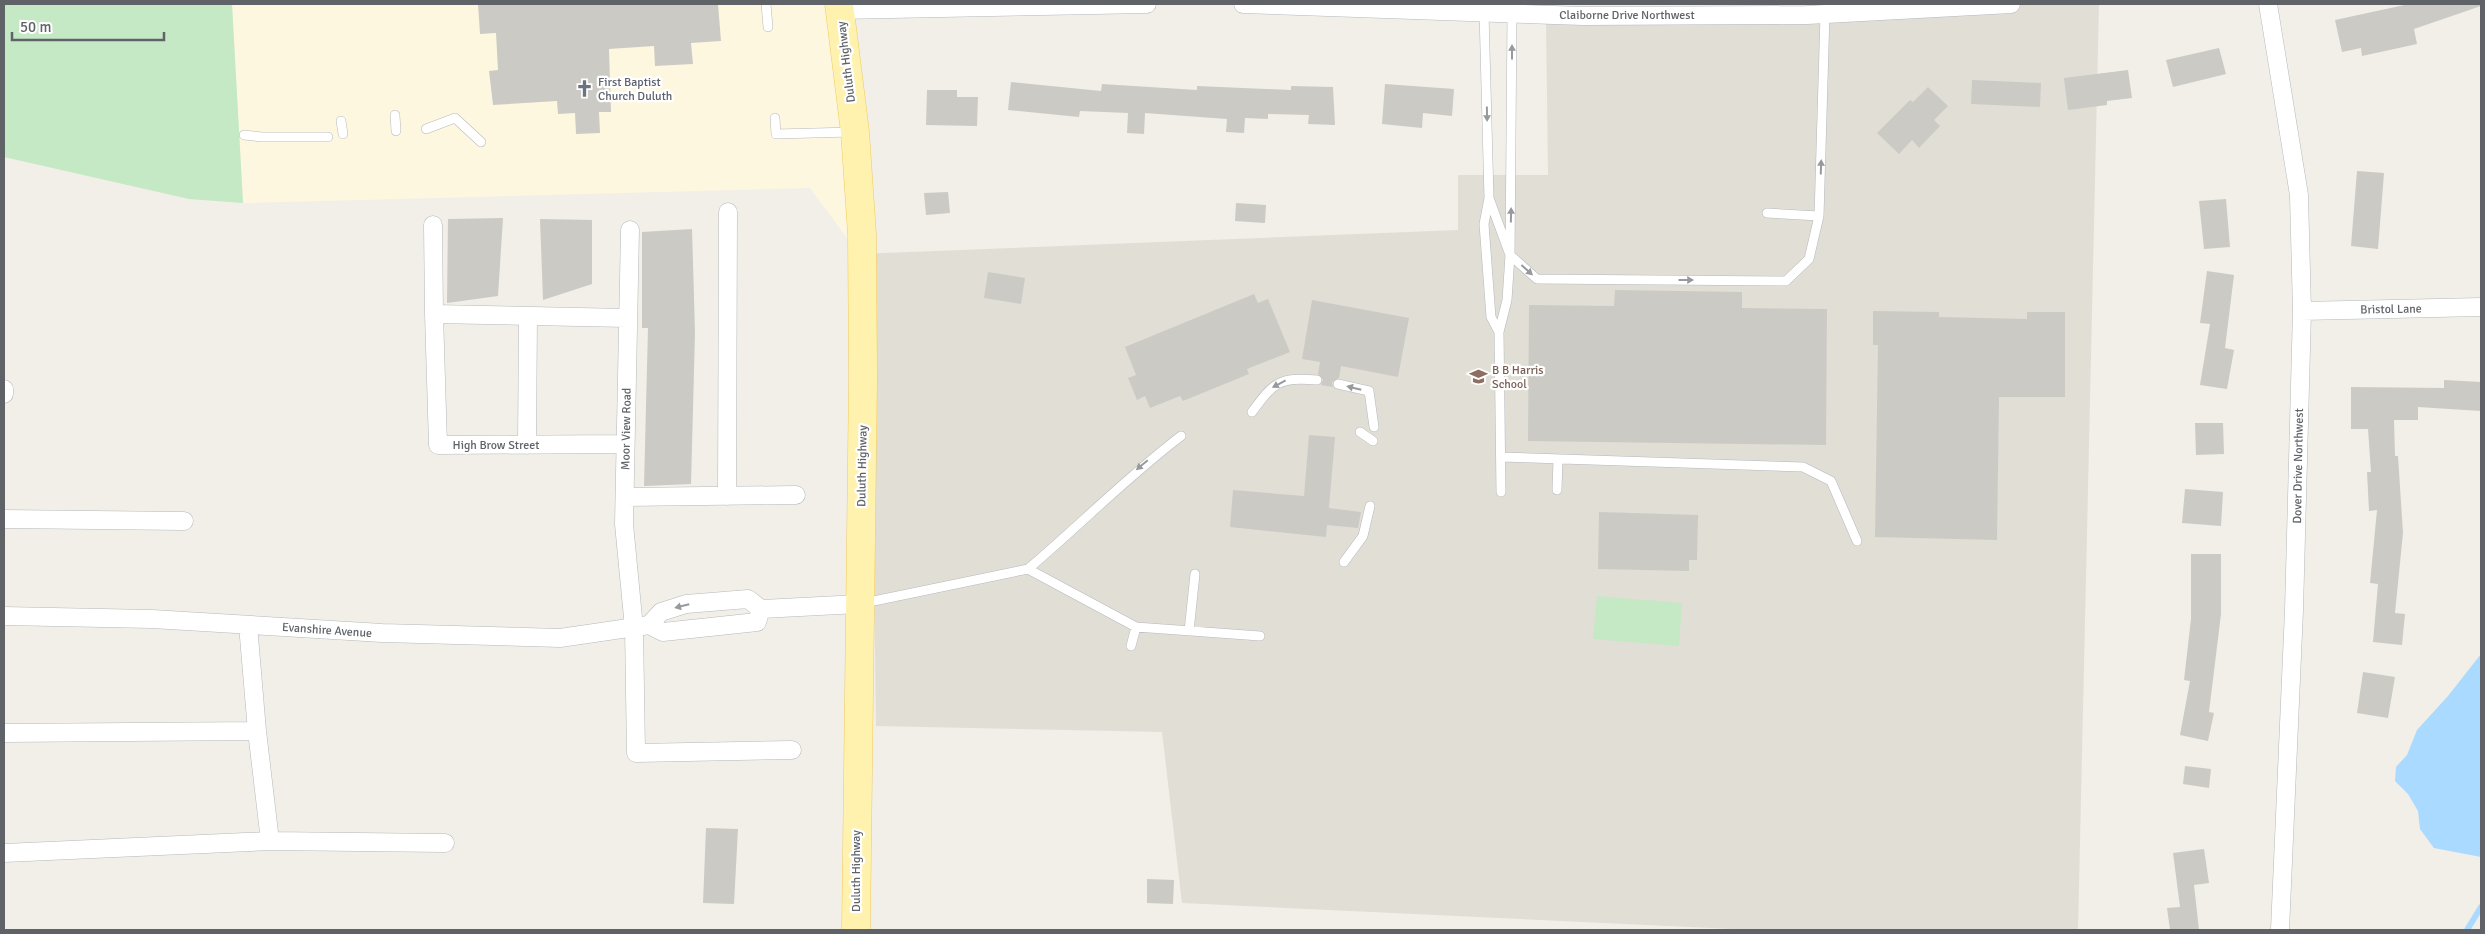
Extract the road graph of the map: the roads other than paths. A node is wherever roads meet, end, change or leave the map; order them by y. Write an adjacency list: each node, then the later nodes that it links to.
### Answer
1 (766, 4): 11 (lane)
2 (1147, 4): 6 (street)
3 (1243, 4): 8 (street, Claiborne Drive Northwest)
4 (2011, 4): 10 (street, Claiborne Drive Northwest)
5 (2268, 4): 30 (street, Dover Drive Northwest)
6 (840, 7): 17 (main road, Duluth Highway)
7 (1583, 10): 9 (street, Claiborne Drive Northwest); 10 (street, Claiborne Drive Northwest)
8 (1484, 12): 9 (street, Claiborne Drive Northwest); 22 (lane, one-way to 22)
9 (1512, 14): 28 (lane, one-way to 9)
10 (1825, 14): 25 (lane, one-way to 10)
11 (768, 27)
12 (395, 115): 16 (lane)
13 (775, 118): 17 (lane)
14 (342, 121): 18 (lane)
15 (426, 129): 21 (lane)
16 (396, 131)
17 (855, 132): 61 (main road, Duluth Highway)
18 (343, 134)
19 (244, 135): 20 (lane)
20 (328, 136)
21 (481, 142)
22 (1489, 198): 28 (lane); 34 (lane)
23 (728, 212): 51 (street)
24 (1767, 213): 25 (lane)
25 (1819, 216): 28 (lane, one-way to 25)
26 (433, 225): 31 (street)
27 (630, 230): 33 (street, Moor View Road)
28 (1510, 255): 34 (lane)
29 (2481, 307): 30 (street, Bristol Lane)
30 (2302, 311): 78 (street, Dover Drive Northwest)
31 (434, 314): 32 (street); 44 (street, High Brow Street)
32 (528, 316): 33 (street); 44 (street)
33 (627, 318): 45 (street, Moor View Road)
34 (1499, 332): 46 (lane)
35 (1317, 380): 39 (lane, one-way to 39)
36 (1338, 384): 40 (lane, one-way to 36)
37 (4, 389): 38 (street)
38 (4, 394)
39 (1252, 412)
40 (1374, 427)
41 (1360, 432): 43 (lane)
42 (1181, 436): 58 (lane, one-way to 58)
43 (1373, 441)
44 (527, 444): 45 (street, High Brow Street)
45 (625, 444): 52 (street, Moor View Road)
46 (1501, 458): 47 (lane); 49 (lane)
47 (1558, 459): 48 (lane); 56 (lane)
48 (1557, 490)
49 (1502, 492)
50 (796, 495): 51 (street)
51 (726, 496): 52 (street)
52 (625, 497): 65 (street, Moor View Road)
53 (1370, 506): 57 (lane)
54 (4, 519): 55 (street)
55 (184, 521)
56 (1857, 541)
57 (1344, 562)
58 (1028, 569): 61 (lane); 67 (lane)
59 (1195, 574): 68 (lane)
60 (712, 602): 62 (street); 65 (street, one-way to 65); 66 (street)
61 (859, 604): 62 (street); 77 (main road, Duluth Highway)
62 (761, 609): 66 (street, Evanshire Avenue)
63 (4, 616): 64 (street, Evanshire Avenue)
64 (248, 625): 65 (street, Evanshire Avenue); 71 (street)
65 (642, 627): 66 (street, Evanshire Avenue); 73 (street, Moor View Road)
66 (716, 627)
67 (1136, 627): 68 (lane); 70 (lane)
68 (1189, 631): 69 (lane)
69 (1260, 636)
70 (1131, 646)
71 (257, 731): 72 (street); 74 (street)
72 (4, 733)
73 (792, 750)
74 (270, 841): 75 (street); 76 (street)
75 (445, 843)
76 (4, 853)
77 (856, 930)
78 (2280, 930)

